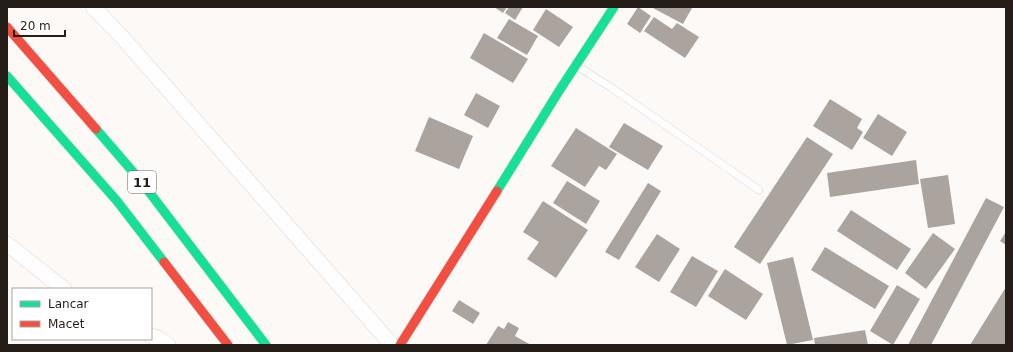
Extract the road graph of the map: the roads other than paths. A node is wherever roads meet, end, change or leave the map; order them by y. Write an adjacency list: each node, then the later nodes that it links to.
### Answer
1 (93, 7): 13 (street)
2 (614, 7): 4 (main road)
3 (7, 27): 12 (main road, 11)
4 (575, 65): 6 (lane); 14 (main road)
5 (7, 76): 11 (main road, 11)
6 (759, 190)
7 (7, 244): 8 (street)
8 (63, 288)
9 (152, 336): 10 (street)
10 (168, 345)
11 (228, 345)
12 (266, 345)
13 (392, 345)
14 (400, 345)

